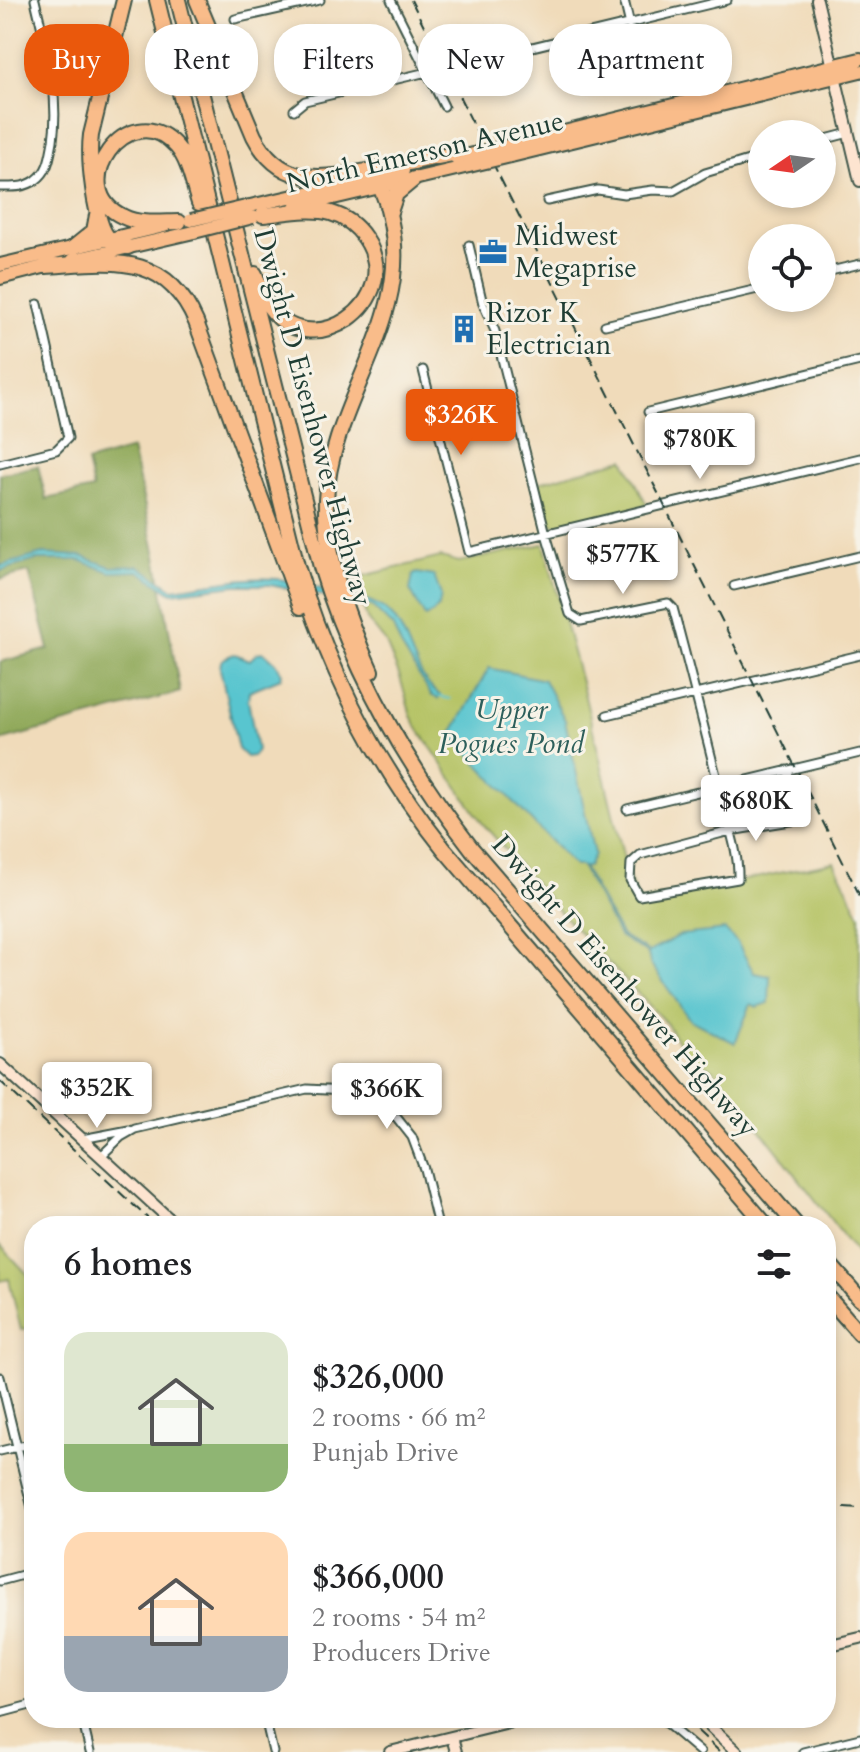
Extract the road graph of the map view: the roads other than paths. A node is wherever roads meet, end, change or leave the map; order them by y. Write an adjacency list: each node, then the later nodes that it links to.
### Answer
1 (35, 0): 13 (street)
2 (124, 0): 35 (highway)
3 (157, 0): 50 (highway, Dwight D Eisenhower Highway)
4 (178, 0): 32 (highway, Dwight D Eisenhower Highway)
5 (197, 0): 26 (highway)
6 (320, 0): 11 (street)
7 (391, 0): 15 (street)
8 (624, 0): 12 (street)
9 (727, 0): 12 (street)
10 (817, 0): 17 (main road)
11 (235, 19)
12 (629, 23): 14 (street)
13 (41, 24)
14 (533, 47)
15 (418, 54)
16 (860, 59): 17 (main road, North Emerson Avenue)
17 (834, 71): 18 (main road, North Emerson Avenue); 24 (main road); 26 (main road, North Emerson Avenue, bridge)
18 (860, 71)
19 (418, 74): 23 (street)
20 (56, 96): 33 (street)
21 (439, 96): 22 (street)
22 (444, 106)
23 (294, 110)
24 (849, 133): 25 (street); 28 (main road)
25 (836, 136)
26 (464, 160): 29 (main road, North Emerson Avenue); 31 (main road, North Emerson Avenue)
27 (748, 160): 34 (street)
28 (858, 167): 30 (main road)
29 (414, 179): 31 (main road, North Emerson Avenue); 37 (highway)
30 (860, 181)
31 (373, 183): 36 (main road, North Emerson Avenue); 37 (highway)
32 (224, 185): 36 (highway); 61 (highway, Dwight D Eisenhower Highway)
33 (0, 187)
34 (547, 201)
35 (97, 207): 39 (highway); 42 (highway)
36 (255, 213): 38 (main road, North Emerson Avenue, bridge)
37 (389, 217): 61 (highway)
38 (188, 225): 39 (main road, North Emerson Avenue); 41 (main road, North Emerson Avenue); 50 (highway)
39 (109, 239): 41 (highway); 42 (main road, North Emerson Avenue)
40 (469, 245): 57 (street)
41 (128, 247): 45 (main road, North Emerson Avenue)
42 (73, 248): 44 (main road, North Emerson Avenue)
43 (860, 264): 46 (street)
44 (0, 265)
45 (46, 266): 47 (main road, North Emerson Avenue); 59 (highway)
46 (836, 270)
47 (0, 278)
48 (748, 291): 51 (street)
49 (38, 304): 56 (street)
50 (234, 308): 59 (highway, Dwight D Eisenhower Highway)
51 (605, 325)
52 (860, 361): 54 (street)
53 (423, 370): 57 (street)
54 (648, 412)
55 (860, 458): 57 (street)
56 (0, 464)
57 (546, 534): 63 (street)
58 (860, 556): 60 (street)
59 (291, 564): 76 (highway, Dwight D Eisenhower Highway)
60 (734, 586)
61 (344, 615): 77 (highway, Dwight D Eisenhower Highway)
62 (860, 655): 63 (street)
63 (697, 694): 64 (street); 67 (street)
64 (607, 715)
65 (860, 753): 66 (street)
66 (787, 770): 67 (street); 69 (street)
67 (719, 787): 68 (street); 69 (street)
68 (627, 809)
69 (730, 831): 69 (street)
70 (0, 1064): 72 (main road)
71 (135, 1129): 72 (street); 73 (street); 75 (street)
72 (82, 1139): 73 (main road)
73 (101, 1156): 74 (main road)
74 (166, 1216)
75 (435, 1216)
76 (758, 1216)
77 (788, 1216)
78 (836, 1271): 79 (highway)
79 (860, 1299)
80 (836, 1306): 81 (highway)
81 (860, 1334)
82 (0, 1377): 84 (street)
83 (24, 1445): 84 (street)
84 (17, 1447): 85 (street); 86 (street)
85 (0, 1451)
86 (24, 1475)
87 (24, 1575): 88 (street)
88 (0, 1581)
89 (860, 1638): 90 (main road)
90 (836, 1644)
91 (24, 1707): 92 (street)
92 (0, 1713)
93 (84, 1728): 101 (street)
94 (267, 1728): 102 (street)
95 (488, 1728): 98 (main road)
96 (672, 1728): 100 (street)
97 (712, 1728): 105 (main road)
98 (452, 1737): 103 (main road); 104 (main road)
99 (860, 1738): 106 (street)
100 (697, 1749)
101 (90, 1752)
102 (273, 1752)
103 (390, 1752)
104 (456, 1752)
105 (737, 1752)
106 (803, 1752)

